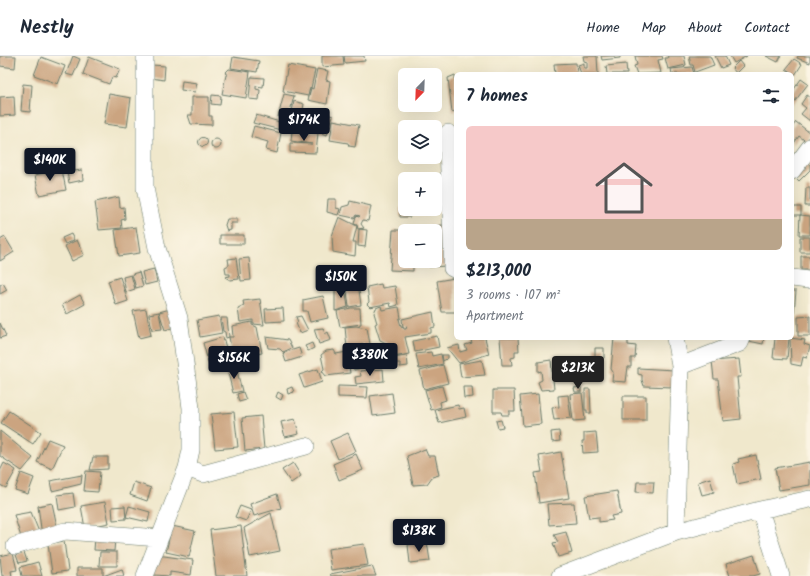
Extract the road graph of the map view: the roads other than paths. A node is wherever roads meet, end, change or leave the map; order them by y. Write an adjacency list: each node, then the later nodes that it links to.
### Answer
1 (145, 56): 10 (street)
2 (448, 133): 5 (street)
3 (810, 147): 4 (street)
4 (794, 169)
5 (454, 269)
6 (675, 340): 8 (street)
7 (741, 340): 8 (street)
8 (680, 366): 13 (street)
9 (306, 446): 10 (street)
10 (187, 468): 14 (street)
11 (810, 499): 12 (street)
12 (760, 510): 13 (street); 18 (street)
13 (676, 532): 17 (street)
14 (159, 538): 15 (street); 16 (street)
15 (15, 546)
16 (145, 576)
17 (560, 576)
18 (781, 576)

